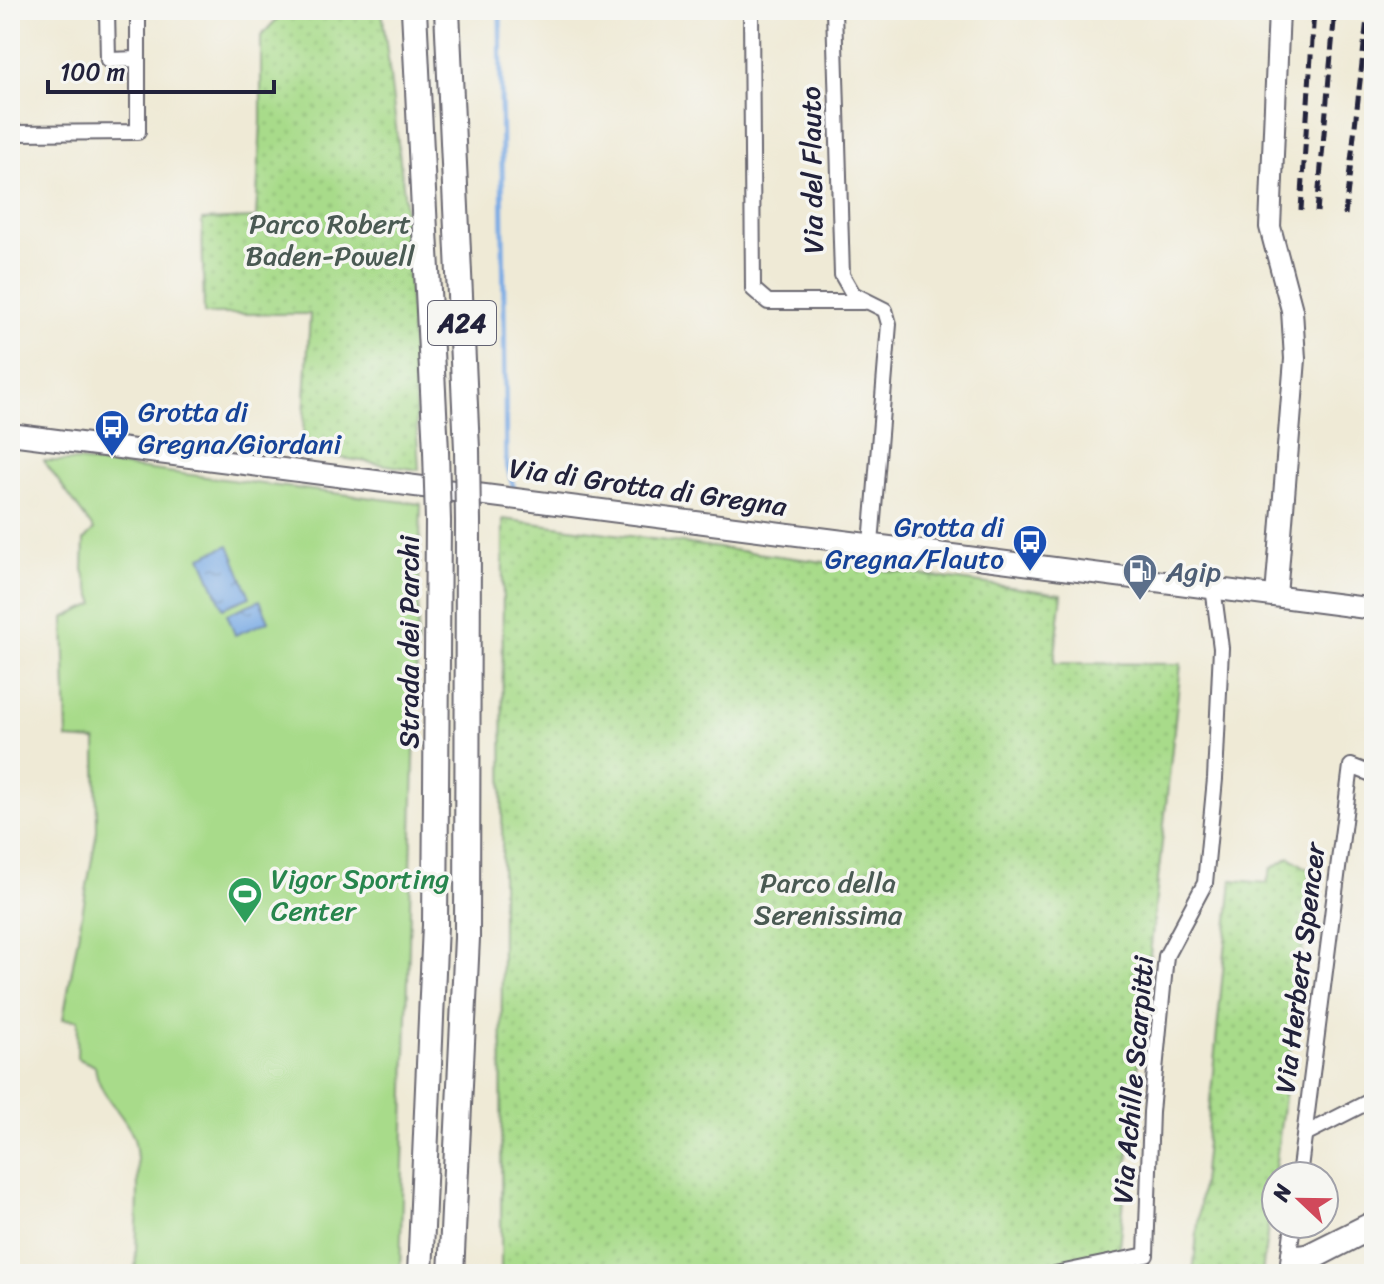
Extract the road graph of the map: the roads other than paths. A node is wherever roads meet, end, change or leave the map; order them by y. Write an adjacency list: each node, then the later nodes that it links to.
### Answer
1 (107, 10): 10 (street)
2 (138, 10): 10 (street)
3 (400, 10): 13 (highway)
4 (414, 10): 13 (highway, Strada dei Parchi / A24)
5 (447, 10): 12 (highway, A24)
6 (464, 10): 12 (highway)
7 (751, 10): 14 (street)
8 (834, 10): 14 (street, Via del Flauto)
9 (1279, 10): 18 (street)
10 (138, 59): 11 (street)
11 (10, 133)
12 (456, 197): 28 (highway, A24, bridge)
13 (427, 209): 29 (highway, Strada dei Parchi / A24, bridge)
14 (868, 302): 16 (street, Via del Flauto)
15 (10, 434): 16 (street, Via di Grotta di Gregna)
16 (871, 544): 17 (street, Via di Grotta di Gregna)
17 (1213, 587): 18 (street, Via di Grotta di Gregna); 30 (street, Via Achille Scarpitti)
18 (1276, 596): 19 (street, Via di Grotta di Gregna)
19 (1374, 609)
20 (1374, 775): 22 (street, Via Herbert Spencer)
21 (1374, 1099): 22 (street)
22 (1305, 1134): 23 (street, Via Herbert Spencer)
23 (1301, 1160)
24 (1374, 1218): 27 (street)
25 (1374, 1231): 27 (street)
26 (1291, 1240): 27 (street)
27 (1288, 1265)
28 (452, 1270)
29 (420, 1274)
30 (1055, 1274)

